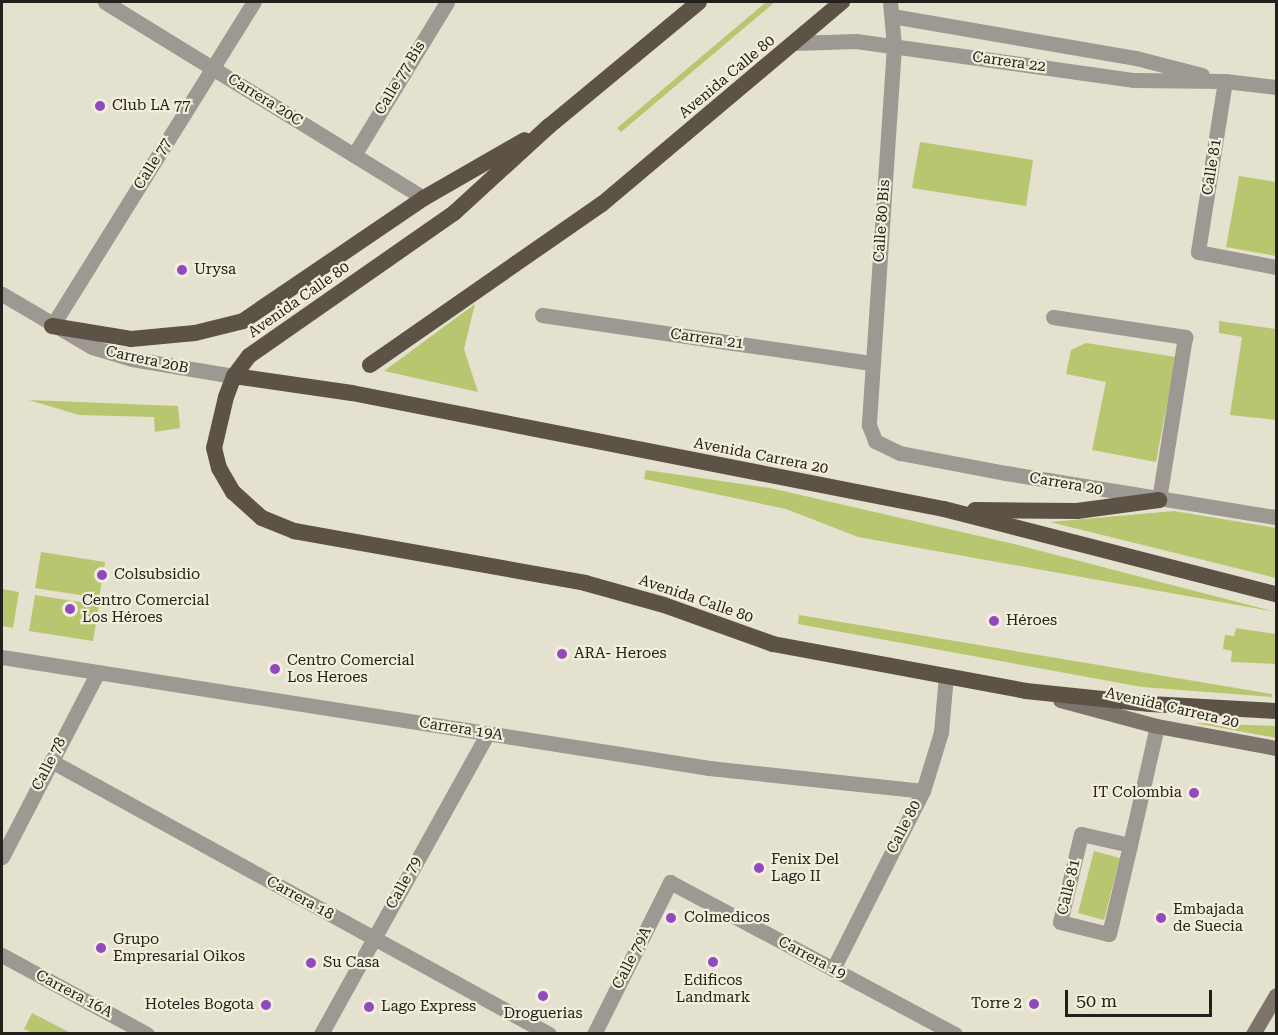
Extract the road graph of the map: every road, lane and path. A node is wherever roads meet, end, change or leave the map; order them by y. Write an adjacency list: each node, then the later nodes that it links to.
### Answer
1 (105, 2): 9 (street, Carrera 20C)
2 (254, 2): 9 (street, Calle 77)
3 (447, 2): 13 (street, Calle 77 Bis)
4 (699, 2): 12 (highway, Avenida Calle 80)
5 (842, 2): 7 (highway, Avenida Calle 80)
6 (891, 9): 8 (street, Calle 80 Bis); 10 (street, Carrera 22)
7 (794, 43): 8 (street, Carrera 22); 21 (highway, Avenida Calle 80)
8 (894, 46): 10 (street, Carrera 22); 20 (street, Calle 80 Bis)
9 (213, 68): 13 (street, Carrera 20C); 19 (street, Calle 77)
10 (1225, 81): 11 (street, Carrera 22); 15 (street, Calle 81)
11 (1276, 87)
12 (549, 126): 14 (highway); 22 (highway, Avenida Calle 80)
13 (354, 155): 14 (street, Carrera 20C)
14 (424, 198): 19 (highway)
15 (1276, 267)
16 (2, 294): 19 (street, Carrera 20B)
17 (542, 315): 20 (street, Carrera 21)
18 (1053, 317): 24 (street)
19 (52, 326): 22 (street, Carrera 20B)
20 (873, 363): 23 (street, Calle 80 Bis)
21 (370, 365)
22 (234, 376): 25 (highway, Avenida Carrera 20); 28 (highway, Avenida Calle 80)
23 (869, 425): 24 (street, Carrera 20)
24 (1159, 500): 25 (highway); 26 (street, Carrera 20)
25 (944, 509): 27 (highway, Avenida Carrera 20)
26 (1276, 517)
27 (1276, 594)
28 (773, 644): 31 (highway, Avenida Carrera 20)
29 (2, 657): 30 (street, Carrera 19A)
30 (98, 672): 35 (street, Carrera 19A); 37 (street, Calle 78)
31 (946, 675): 32 (highway, Avenida Carrera 20); 38 (street, Calle 80)
32 (1026, 691): 33 (highway, Avenida Carrera 20); 34 (main road, Avenida Carrera 20)
33 (1276, 711)
34 (1157, 726): 36 (main road, Avenida Carrera 20); 39 (street, Calle 81)
35 (488, 733): 38 (street, Carrera 19A); 42 (street, Calle 79)
36 (1276, 748)
37 (51, 761): 40 (street, Calle 78); 42 (street, Carrera 18)
38 (923, 791): 44 (street, Calle 80)
39 (1130, 845): 39 (street, Calle 81)
40 (2, 857)
41 (670, 882): 44 (street, Carrera 19); 49 (street, Calle 79A)
42 (373, 939): 47 (street, Calle 79); 48 (street, Carrera 18)
43 (2, 955): 46 (street, Carrera 16A)
44 (833, 969): 50 (street, Carrera 19)
45 (1276, 995): 51 (main road)
46 (147, 1034)
47 (321, 1034)
48 (549, 1034)
49 (594, 1034)
50 (955, 1034)
51 (1253, 1034)

